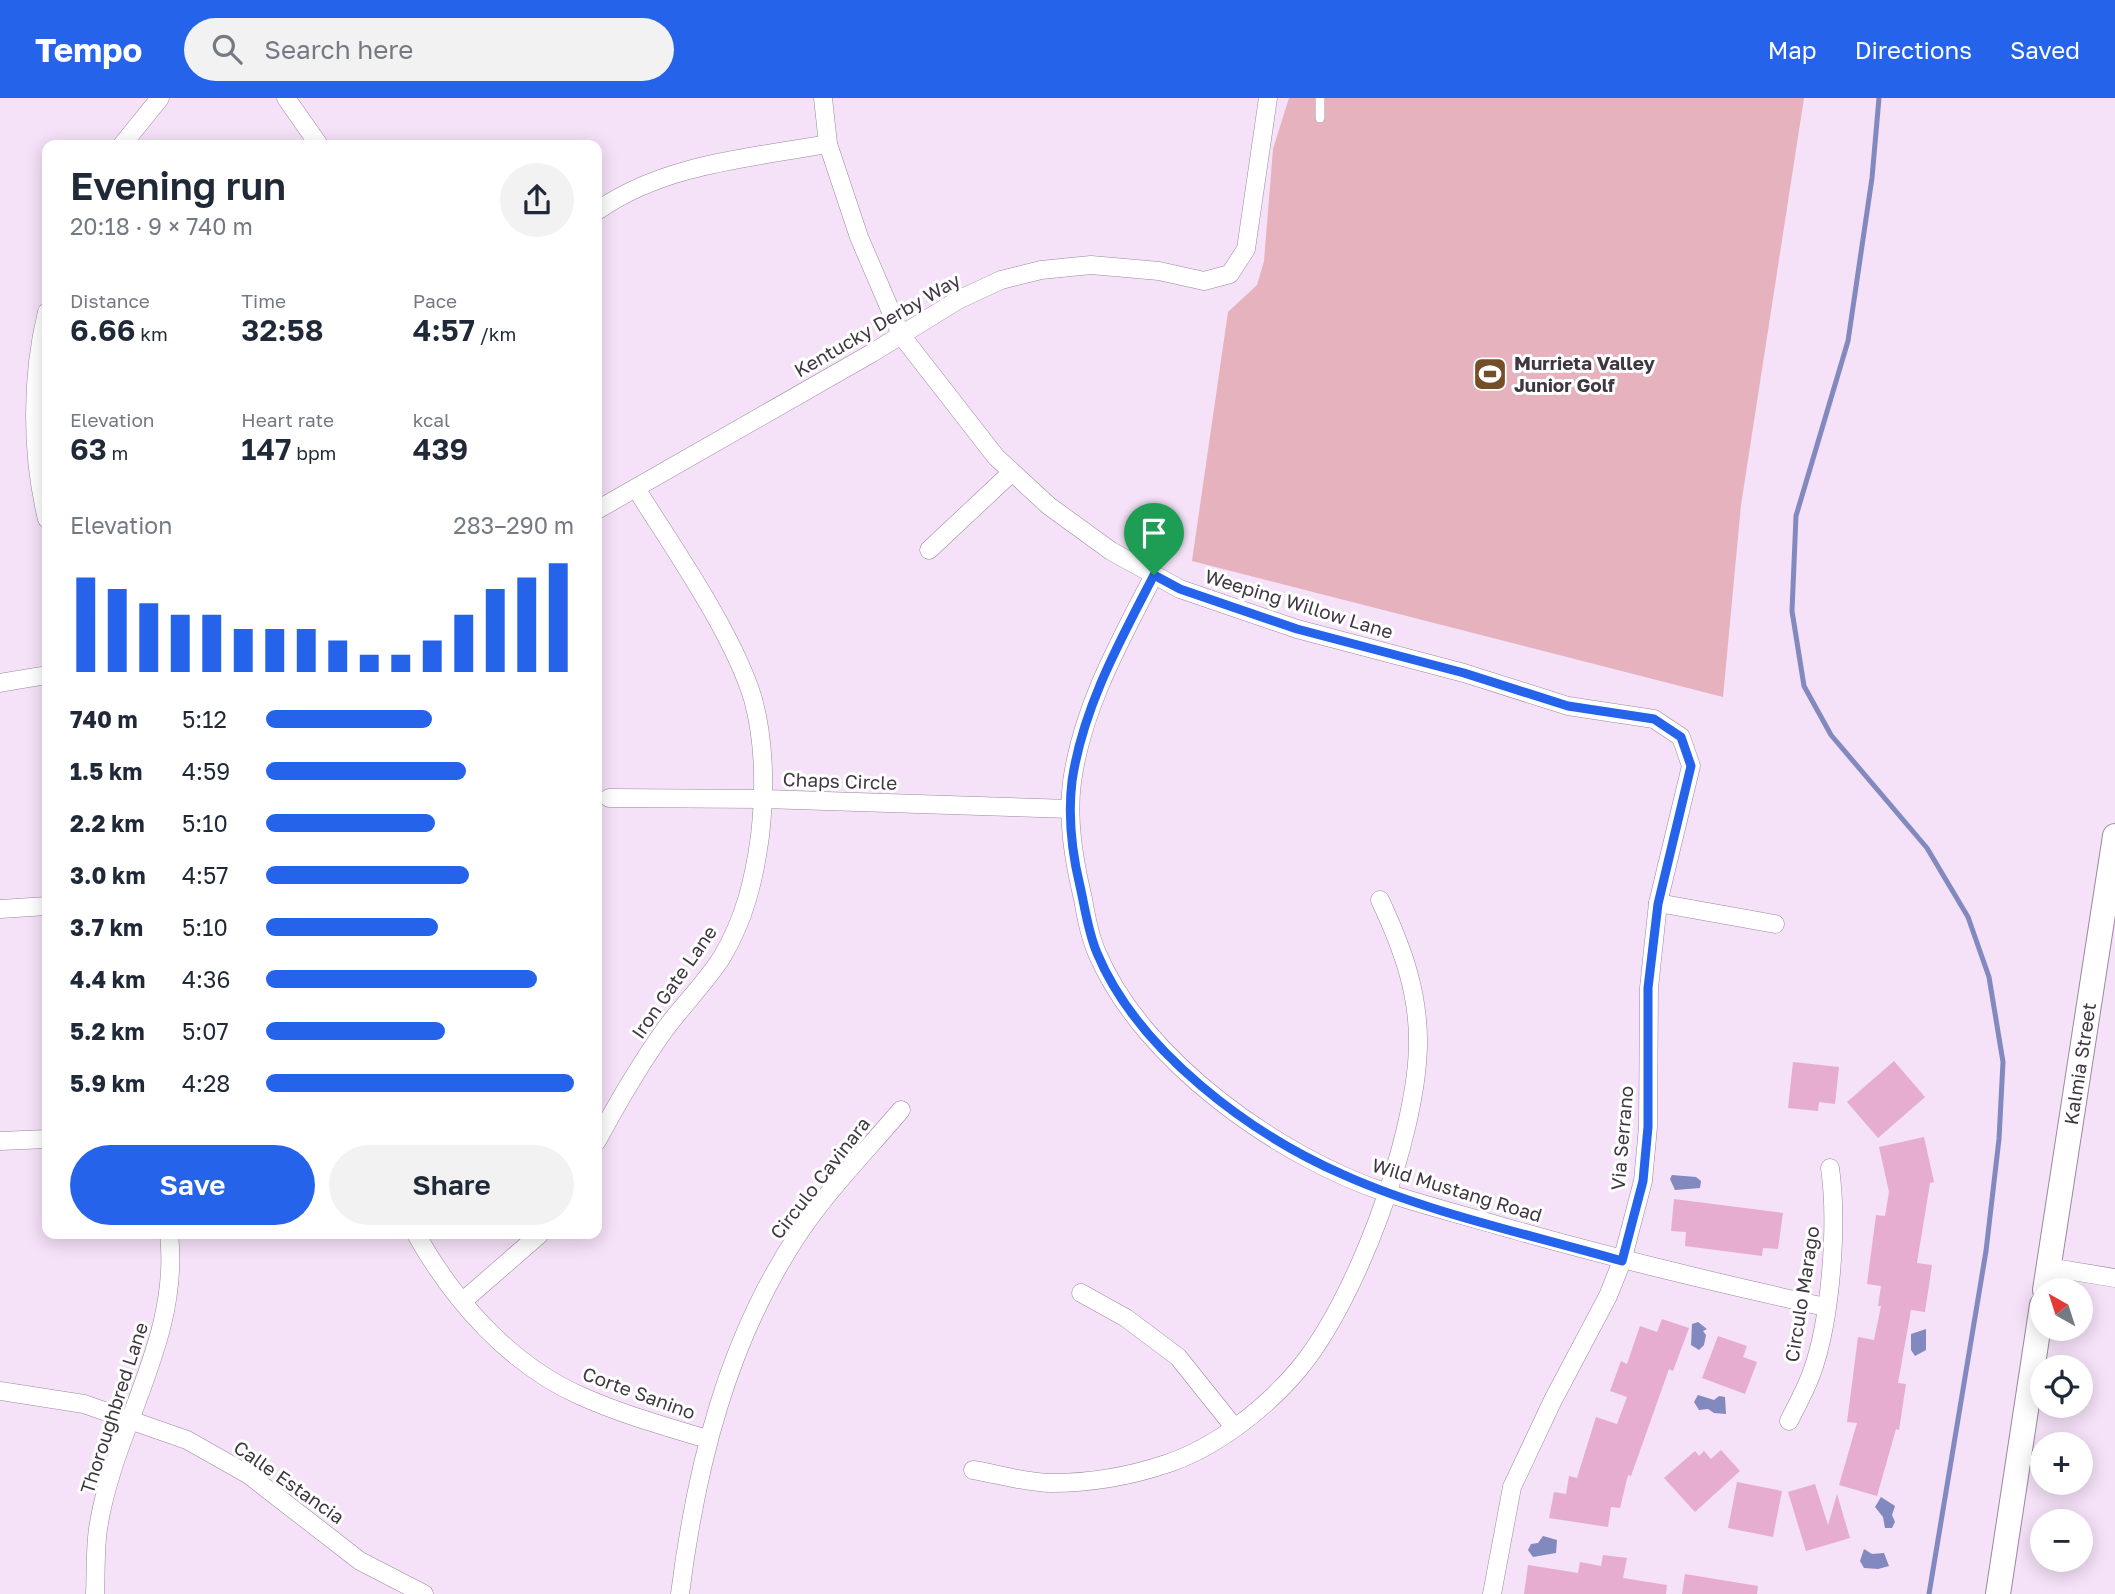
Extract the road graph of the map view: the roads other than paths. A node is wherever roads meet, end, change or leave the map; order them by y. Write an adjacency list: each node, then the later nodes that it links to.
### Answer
1 (160, 98): 7 (street)
2 (286, 98): 8 (street)
3 (823, 98): 9 (street, Weeping Willow Lane)
4 (1268, 98): 12 (street, Kentucky Derby Way)
5 (1320, 98): 6 (lane)
6 (1320, 118)
7 (126, 140)
8 (315, 140)
9 (828, 144): 10 (street); 12 (street, Weeping Willow Lane)
10 (602, 208)
11 (42, 333): 14 (street)
12 (901, 335): 13 (street, Weeping Willow Lane); 15 (street, Kentucky Derby Way)
13 (1011, 473): 17 (street); 18 (street, Weeping Willow Lane)
14 (42, 478)
15 (637, 489): 16 (street, Kentucky Derby Way); 23 (street, Iron Gate Lane)
16 (602, 507)
17 (929, 550)
18 (1154, 575): 21 (street, Weeping Willow Lane); 24 (street, Wild Mustang Road)
19 (42, 676): 20 (street)
20 (0, 683)
21 (1654, 719): 27 (street, Via Serrano)
22 (609, 798): 23 (street, Chaps Circle)
23 (764, 799): 24 (street, Chaps Circle); 32 (street, Iron Gate Lane)
24 (1070, 809): 36 (street, Wild Mustang Road)
25 (2115, 836): 41 (street, Kalmia Street)
26 (1380, 900): 36 (street)
27 (1658, 904): 30 (street); 40 (street, Via Serrano)
28 (42, 905): 29 (street)
29 (0, 909)
30 (1775, 924)
31 (901, 1110): 52 (street, Circulo Cavinara)
32 (602, 1132)
33 (42, 1139): 34 (street)
34 (0, 1141)
35 (1830, 1168): 46 (street, Circulo Marago)
36 (1385, 1192): 40 (street, Wild Mustang Road); 51 (street)
37 (169, 1239): 49 (street, Thoroughbred Lane)
38 (419, 1239): 45 (street, Corte Sanino)
39 (534, 1239): 45 (street)
40 (1622, 1261): 46 (street, Wild Mustang Road); 58 (street, Via Serrano)
41 (2046, 1278)
42 (2093, 1279): 43 (street)
43 (2115, 1279)
44 (1082, 1293): 51 (street)
45 (463, 1301): 52 (street, Corte Sanino)
46 (1825, 1307): 50 (street, Circulo Marago)
47 (2037, 1341): 54 (street)
48 (0, 1391): 49 (street, Calle Estancia)
49 (131, 1418): 55 (street, Thoroughbred Lane); 56 (street, Calle Estancia)
50 (1789, 1421)
51 (1234, 1427): 53 (street)
52 (707, 1439): 57 (street, Circulo Cavinara)
53 (973, 1470)
54 (2003, 1593)
55 (95, 1594)
56 (424, 1594)
57 (680, 1594)
58 (1492, 1594)

